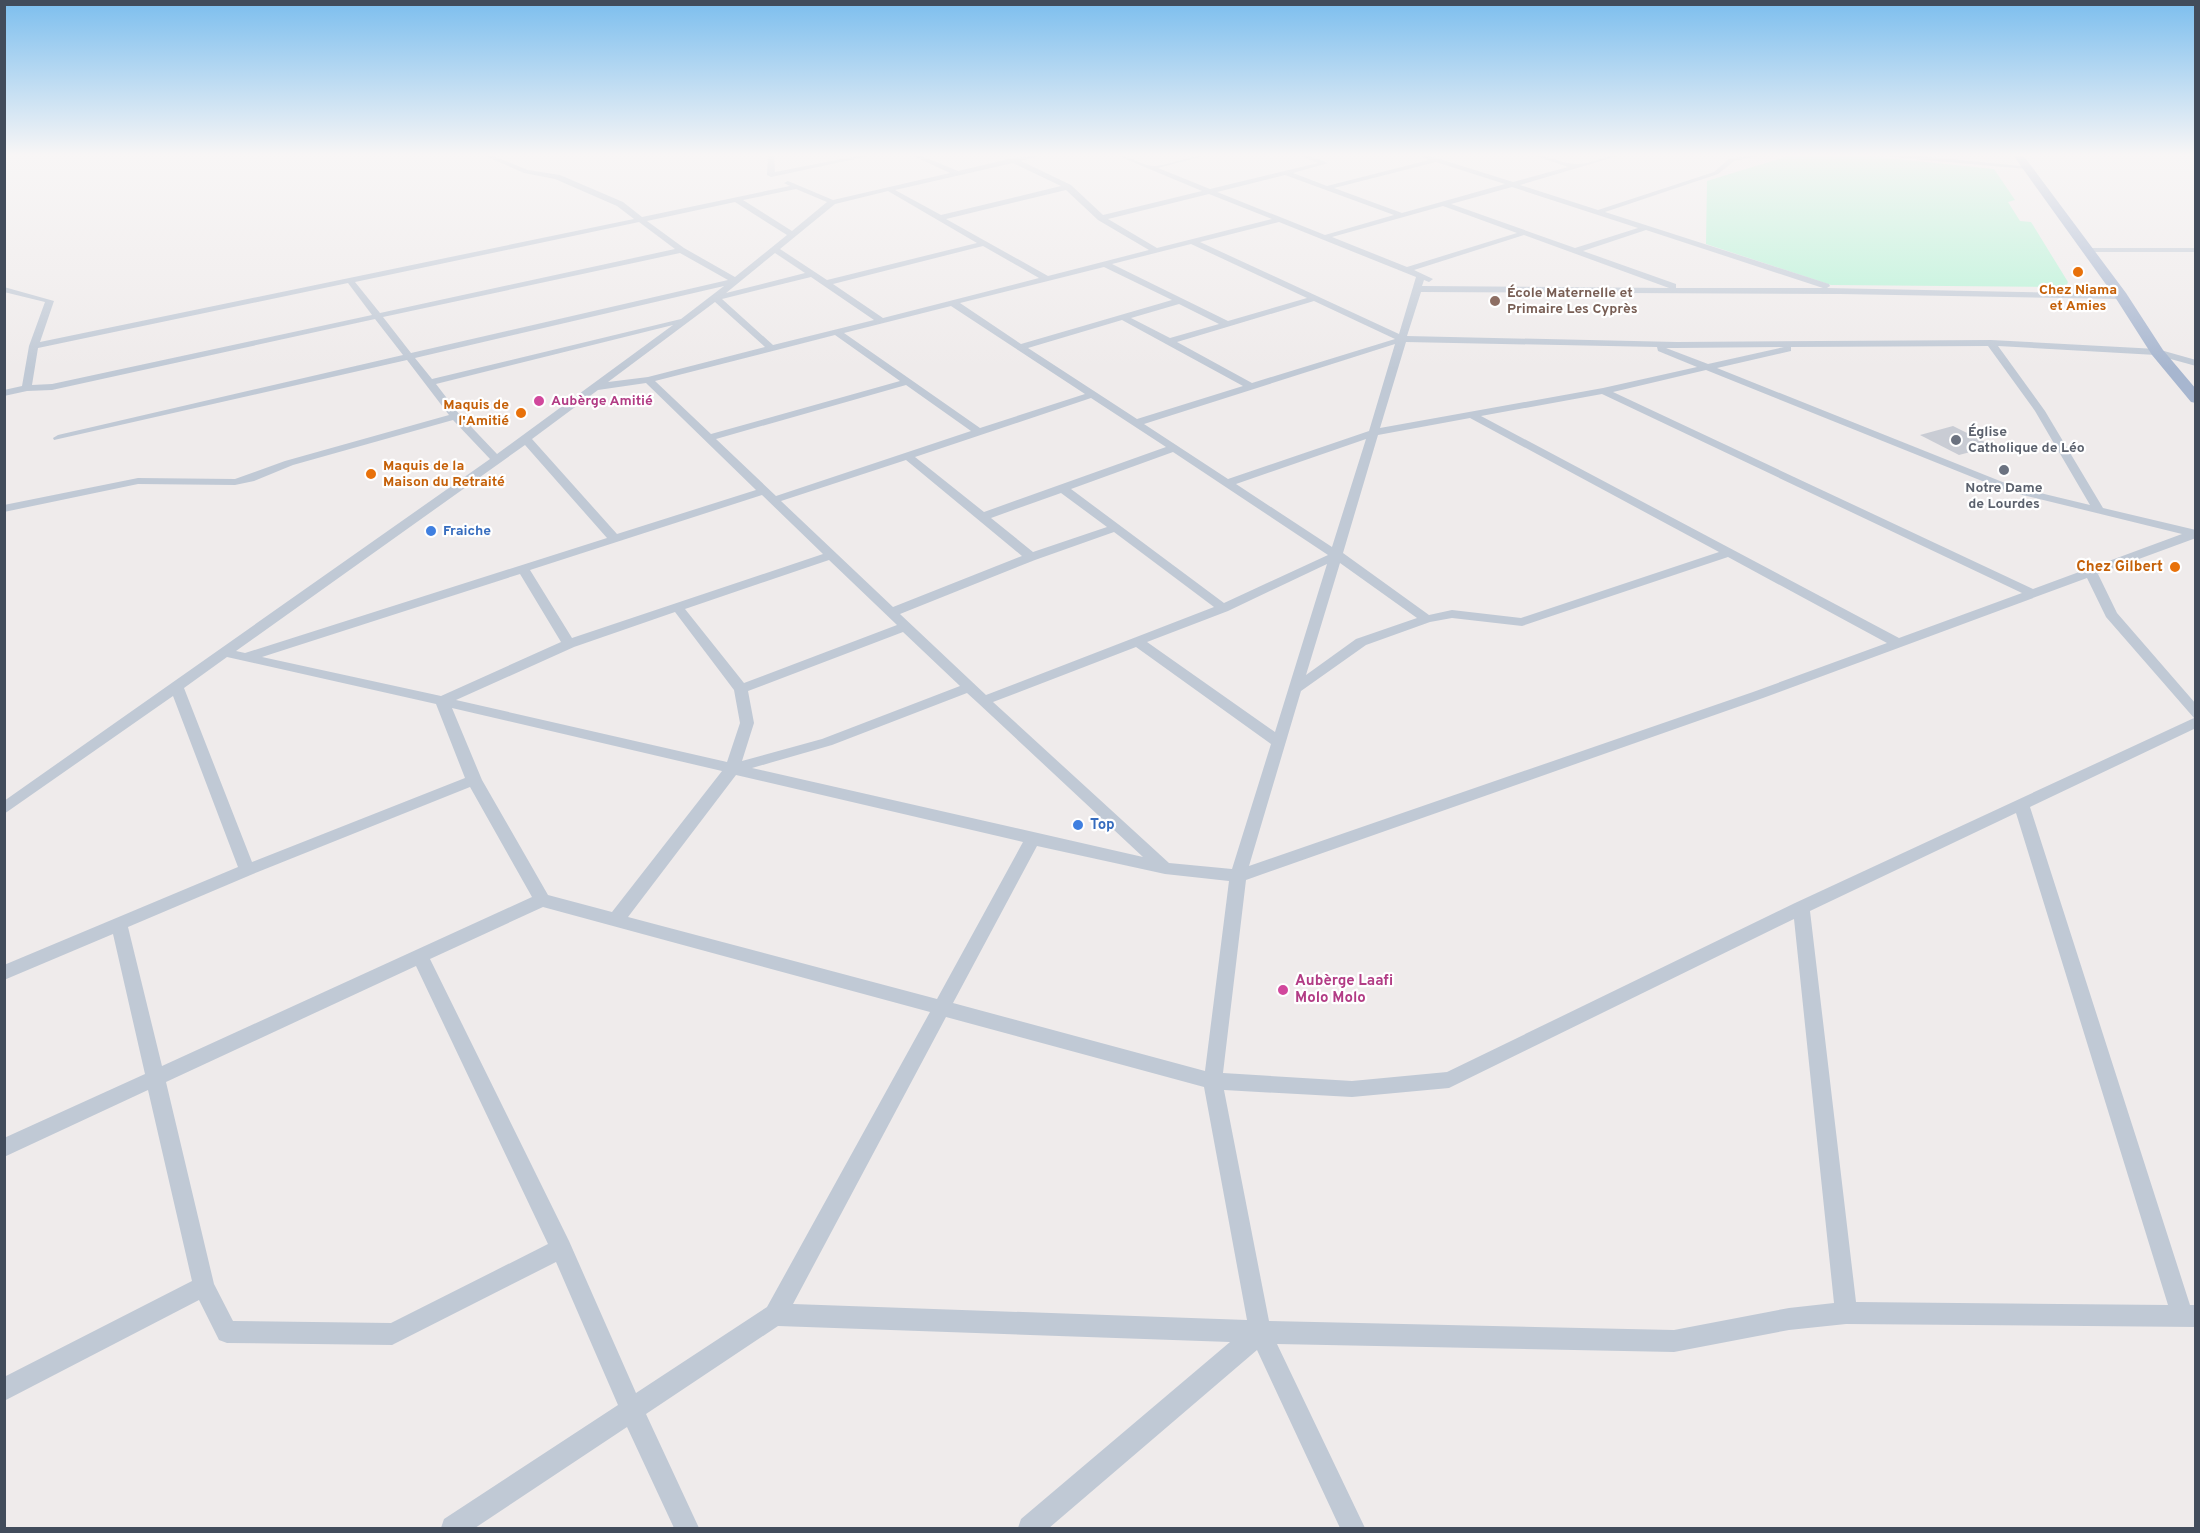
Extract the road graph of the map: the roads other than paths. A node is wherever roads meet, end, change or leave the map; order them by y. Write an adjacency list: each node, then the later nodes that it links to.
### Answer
1 (615, 227): 31 (street)
2 (650, 227): 20 (street)
3 (780, 227): 15 (street)
4 (801, 227): 15 (street)
5 (955, 227): 18 (street)
6 (1115, 227): 24 (street)
7 (1252, 227): 17 (street)
8 (1299, 227): 16 (street)
9 (1364, 227): 16 (street)
10 (1506, 227): 14 (street)
11 (1642, 227): 13 (street)
12 (2070, 227): 21 (main road)
13 (1646, 228): 25 (street); 39 (street)
14 (1524, 233): 25 (street); 28 (street)
15 (792, 234): 19 (street)
16 (1325, 237): 28 (street)
17 (1193, 242): 24 (street); 42 (street)
18 (985, 243): 32 (street); 34 (street)
19 (774, 249): 29 (street); 33 (street)
20 (681, 250): 33 (street); 45 (street)
21 (2087, 250): 22 (street); 40 (main road)
22 (2175, 250): 23 (street); 26 (street)
23 (2196, 250)
24 (1156, 251): 27 (street)
25 (1575, 251): 38 (street)
26 (2196, 261)
27 (1105, 264): 32 (street); 43 (street)
28 (1406, 270): 30 (street)
29 (813, 274): 34 (street); 41 (street)
30 (1421, 276): 36 (street); 37 (street)
31 (349, 279): 45 (street); 56 (street)
32 (1047, 279): 44 (street)
33 (735, 281): 41 (street); 60 (street)
34 (827, 284): 48 (street)
35 (4, 288): 56 (street)
36 (1418, 289): 37 (street); 51 (street)
37 (1454, 289): 38 (street)
38 (1685, 290): 39 (street)
39 (1840, 291): 40 (street)
40 (2121, 296): 59 (main road)
41 (715, 298): 47 (street); 58 (street)
42 (1315, 298): 49 (street); 51 (street)
43 (1179, 301): 46 (street); 49 (street)
44 (953, 303): 48 (street); 57 (street)
45 (376, 316): 60 (street); 68 (street)
46 (1123, 317): 52 (street); 57 (street)
47 (687, 319): 65 (street); 66 (street)
48 (882, 321): 50 (street)
49 (1227, 324): 52 (street)
50 (837, 332): 58 (street); 64 (street)
51 (1403, 339): 55 (street); 67 (street); 77 (street)
52 (1171, 341): 67 (street)
53 (1814, 343): 54 (street); 55 (street); 62 (street)
54 (1991, 343): 59 (street); 88 (street)
55 (1652, 345): 62 (street)
56 (34, 346): 68 (street)
57 (1020, 347): 71 (street)
58 (772, 349): 63 (street)
59 (2158, 353): 61 (street); 72 (main road)
60 (407, 356): 65 (street); 78 (street)
61 (2196, 363)
62 (1709, 369): 69 (street); 88 (street)
63 (648, 380): 66 (street); 79 (street)
64 (908, 382): 76 (street); 79 (street)
65 (429, 383): 74 (street)
66 (595, 387): 80 (street)
67 (1252, 387): 75 (street)
68 (27, 388): 70 (street)
69 (1603, 391): 73 (street); 99 (street)
70 (4, 393)
71 (1094, 394): 75 (street); 76 (street)
72 (2193, 406)
73 (1470, 414): 77 (street); 93 (street)
74 (455, 416): 83 (street); 87 (street)
75 (1136, 423): 81 (street)
76 (979, 432): 82 (street)
77 (1375, 432): 84 (street); 95 (street)
78 (58, 438)
79 (708, 438): 86 (street)
80 (526, 439): 83 (street); 92 (street)
81 (1174, 448): 84 (street); 85 (street)
82 (908, 456): 86 (street); 89 (street)
83 (497, 460): 108 (street)
84 (1227, 483): 95 (street)
85 (1062, 488): 89 (street); 90 (street)
86 (769, 496): 92 (street); 94 (street)
87 (4, 509)
88 (2100, 512): 91 (street)
89 (982, 517): 96 (street)
90 (1115, 528): 96 (street); 101 (street)
91 (2195, 534): 98 (street)
92 (614, 538): 97 (street)
93 (1728, 553): 103 (street); 106 (street)
94 (831, 555): 100 (street); 102 (street)
95 (1337, 555): 101 (street); 103 (street); 112 (street)
96 (1031, 557): 102 (street)
97 (523, 569): 107 (street); 109 (street)
98 (2091, 572): 99 (street); 116 (street)
99 (2032, 593): 106 (street)
100 (677, 608): 107 (street); 113 (street)
101 (1222, 608): 105 (street)
102 (891, 612): 104 (street)
103 (1426, 619): 112 (street)
104 (906, 626): 111 (street); 113 (street)
105 (1137, 642): 114 (street); 118 (street)
106 (1897, 643): 126 (street)
107 (569, 644): 115 (street)
108 (225, 653): 109 (street); 110 (street)
109 (246, 658): 115 (street)
110 (177, 687): 122 (street); 125 (street)
111 (969, 687): 114 (street); 119 (street)
112 (1297, 688): 118 (street)
113 (741, 689): 119 (street)
114 (983, 700): 124 (street)
115 (442, 701): 119 (street); 120 (street)
116 (2196, 714)
117 (2196, 722): 121 (street)
118 (1280, 743): 126 (street)
119 (732, 769): 123 (street); 129 (street)
120 (474, 780): 125 (street); 127 (street)
121 (2021, 803): 128 (street); 141 (street)
122 (4, 809)
123 (1033, 839): 124 (street); 133 (street)
124 (1165, 868): 126 (street)
125 (247, 870): 130 (street)
126 (1238, 876): 135 (street)
127 (542, 900): 129 (street); 131 (street)
128 (1801, 908): 135 (street); 139 (street)
129 (616, 920): 133 (street)
130 (119, 924): 132 (street); 134 (street)
131 (420, 957): 134 (street); 137 (street)
132 (4, 973)
133 (942, 1009): 135 (street); 140 (street)
134 (154, 1080): 136 (street); 138 (street)
135 (1213, 1081): 142 (street)
136 (4, 1148)
137 (561, 1248): 138 (street); 144 (street)
138 (204, 1286): 143 (street)
139 (1846, 1313): 141 (street); 142 (street)
140 (775, 1315): 142 (street); 144 (street)
141 (2189, 1316)
142 (1260, 1332): 147 (street); 148 (street)
143 (4, 1390)
144 (632, 1410): 145 (street); 146 (street)
145 (453, 1528)
146 (687, 1528)
147 (1030, 1528)
148 (1353, 1528)

